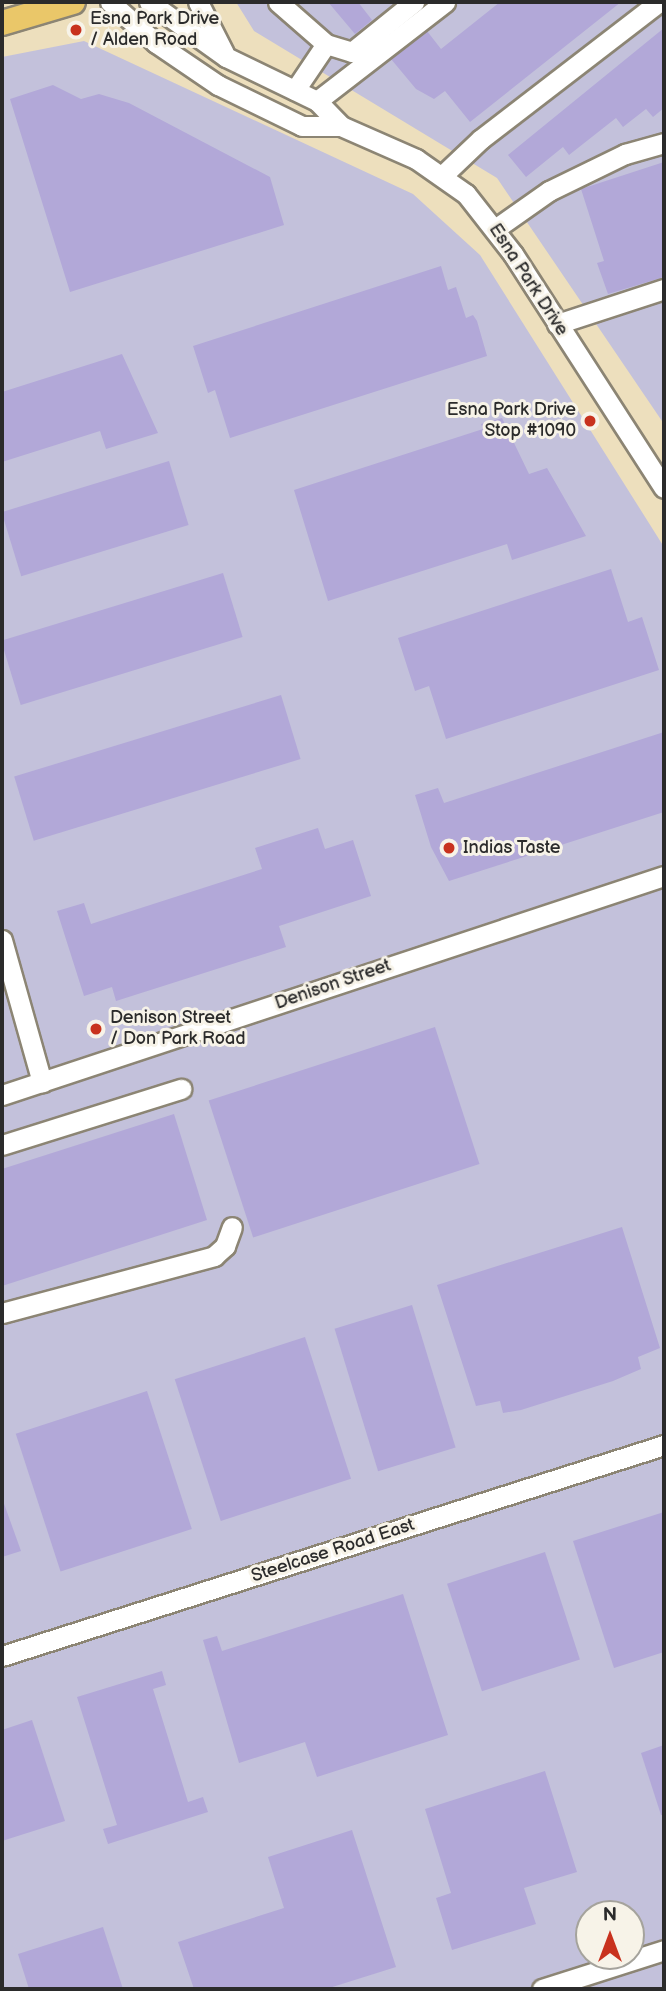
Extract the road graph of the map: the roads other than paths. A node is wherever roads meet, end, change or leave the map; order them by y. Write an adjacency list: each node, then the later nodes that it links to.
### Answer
1 (73, 2): 9 (main road)
2 (110, 2): 14 (street, Esna Park Drive)
3 (149, 2): 11 (street, Esna Park Drive)
4 (198, 2): 11 (street)
5 (278, 2): 10 (street)
6 (414, 2): 10 (street)
7 (445, 2): 13 (street)
8 (659, 2): 16 (street)
9 (2, 23)
10 (326, 44): 12 (street)
11 (226, 57): 12 (street, Esna Park Drive)
12 (295, 90): 13 (street, Esna Park Drive)
13 (317, 101): 14 (street, Esna Park Drive)
14 (341, 125): 16 (street, Esna Park Drive)
15 (664, 143): 17 (street)
16 (443, 175): 17 (street, Esna Park Drive)
17 (495, 229): 19 (street, Esna Park Drive)
18 (664, 289): 19 (street)
19 (557, 324): 20 (street, Esna Park Drive)
20 (664, 488)
21 (664, 876): 23 (street, Denison Street)
22 (2, 940): 23 (street)
23 (42, 1082): 25 (street, Denison Street)
24 (181, 1089): 26 (street)
25 (2, 1095)
26 (2, 1145)
27 (232, 1227): 28 (street)
28 (2, 1313)
29 (664, 1445): 30 (street, Steelcase Road East)
30 (2, 1656)
31 (664, 1950): 32 (street)
32 (542, 1989)

